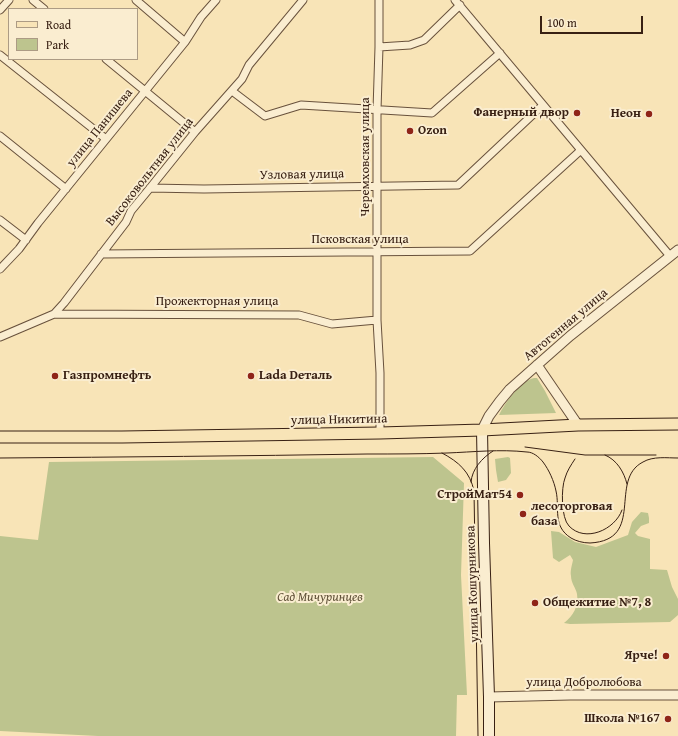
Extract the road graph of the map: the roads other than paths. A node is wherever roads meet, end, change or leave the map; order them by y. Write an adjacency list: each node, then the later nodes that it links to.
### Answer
1 (9, 0): 9 (street)
2 (33, 0): 8 (street)
3 (136, 0): 10 (street)
4 (216, 0): 10 (street, улица Панишева)
5 (304, 0): 16 (street, Высоковольтная улица)
6 (378, 0): 11 (street, Черемховская улица)
7 (458, 2): 11 (street); 12 (street)
8 (43, 8)
9 (0, 10)
10 (185, 42): 15 (street, улица Панишева)
11 (379, 47): 18 (street, Черемховская улица)
12 (500, 53): 17 (street); 18 (street)
13 (0, 55): 21 (street)
14 (107, 60): 15 (street)
15 (146, 91): 19 (street); 21 (street, улица Панишева)
16 (232, 91): 18 (street); 19 (street, Высоковольтная улица)
17 (543, 105): 22 (street); 23 (street, Узловая улица)
18 (377, 110): 23 (street, Черемховская улица)
19 (195, 132): 24 (street, Высоковольтная улица)
20 (0, 136): 25 (street)
21 (106, 140): 25 (street, улица Панишева)
22 (580, 150): 29 (street, Псковская улица); 31 (street)
23 (378, 186): 24 (street, Узловая улица); 29 (street, Черемховская улица)
24 (150, 188): 30 (street, Высоковольтная улица)
25 (66, 189): 27 (street, улица Панишева)
26 (0, 220): 27 (street)
27 (26, 240): 32 (street, улица Панишева)
28 (678, 250): 31 (street, Автогенная улица)
29 (377, 252): 30 (street, Псковская улица); 34 (street, Черемховская улица)
30 (101, 254): 33 (street, Высоковольтная улица)
31 (670, 256): 36 (street, Автогенная улица)
32 (0, 270)
33 (54, 314): 34 (street, Прожекторная улица); 35 (street, Высоковольтная улица)
34 (377, 320): 40 (street, Черемховская улица)
35 (0, 337)
36 (537, 365): 38 (street); 39 (street, Автогенная улица)
37 (678, 424): 38 (main road, улица Никитина)
38 (578, 425): 39 (main road, улица Никитина)
39 (482, 430): 40 (main road, улица Никитина); 43 (main road, улица Кошурникова)
40 (380, 434): 41 (main road, улица Никитина)
41 (0, 436)
42 (678, 695): 43 (street, улица Добролюбова)
43 (489, 697): 44 (main road, улица Кошурникова)
44 (489, 736)

